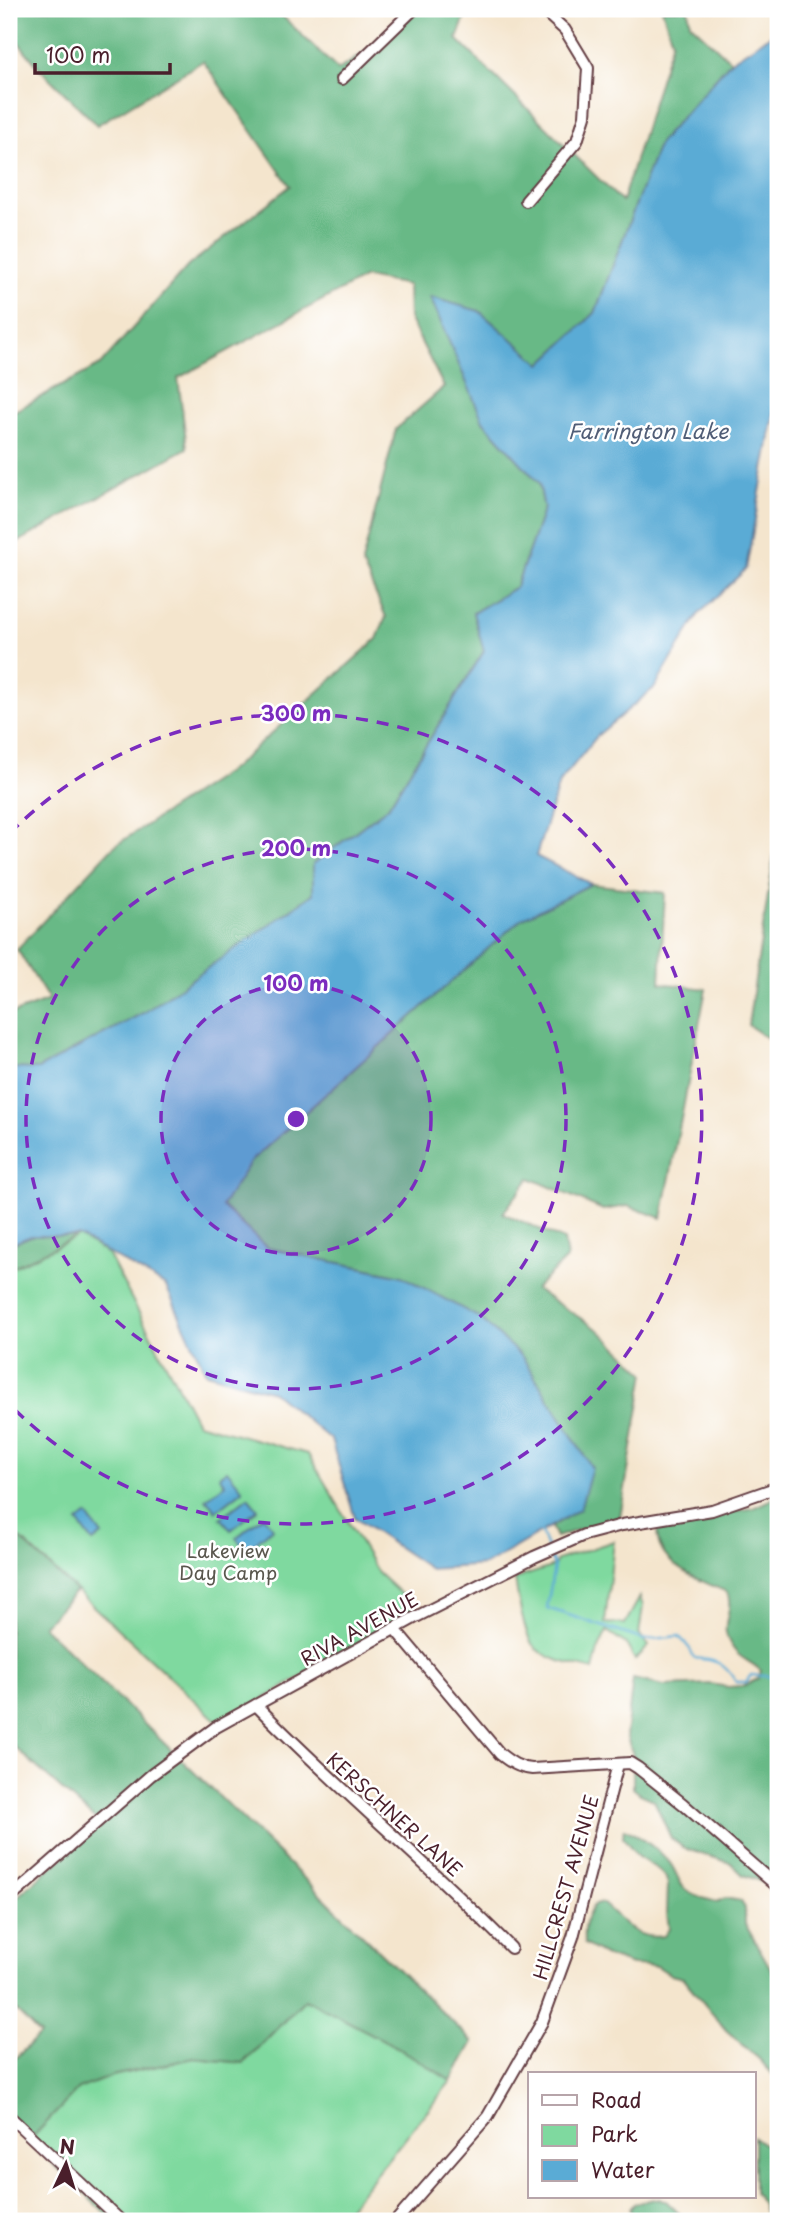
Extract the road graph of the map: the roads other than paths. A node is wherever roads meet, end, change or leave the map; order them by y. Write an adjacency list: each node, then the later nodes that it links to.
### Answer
1 (542, 9): 4 (street)
2 (408, 11): 3 (street)
3 (342, 79)
4 (526, 201)
5 (778, 1487): 6 (street, RIVA AVENUE)
6 (394, 1628): 7 (street, RIVA AVENUE); 8 (street)
7 (256, 1705): 10 (street, RIVA AVENUE); 11 (street, KERSCHNER LANE)
8 (618, 1764): 9 (street); 14 (street, HILLCREST AVENUE)
9 (778, 1888)
10 (9, 1899)
11 (511, 1948)
12 (9, 2116): 13 (street)
13 (121, 2221)
14 (396, 2221)

